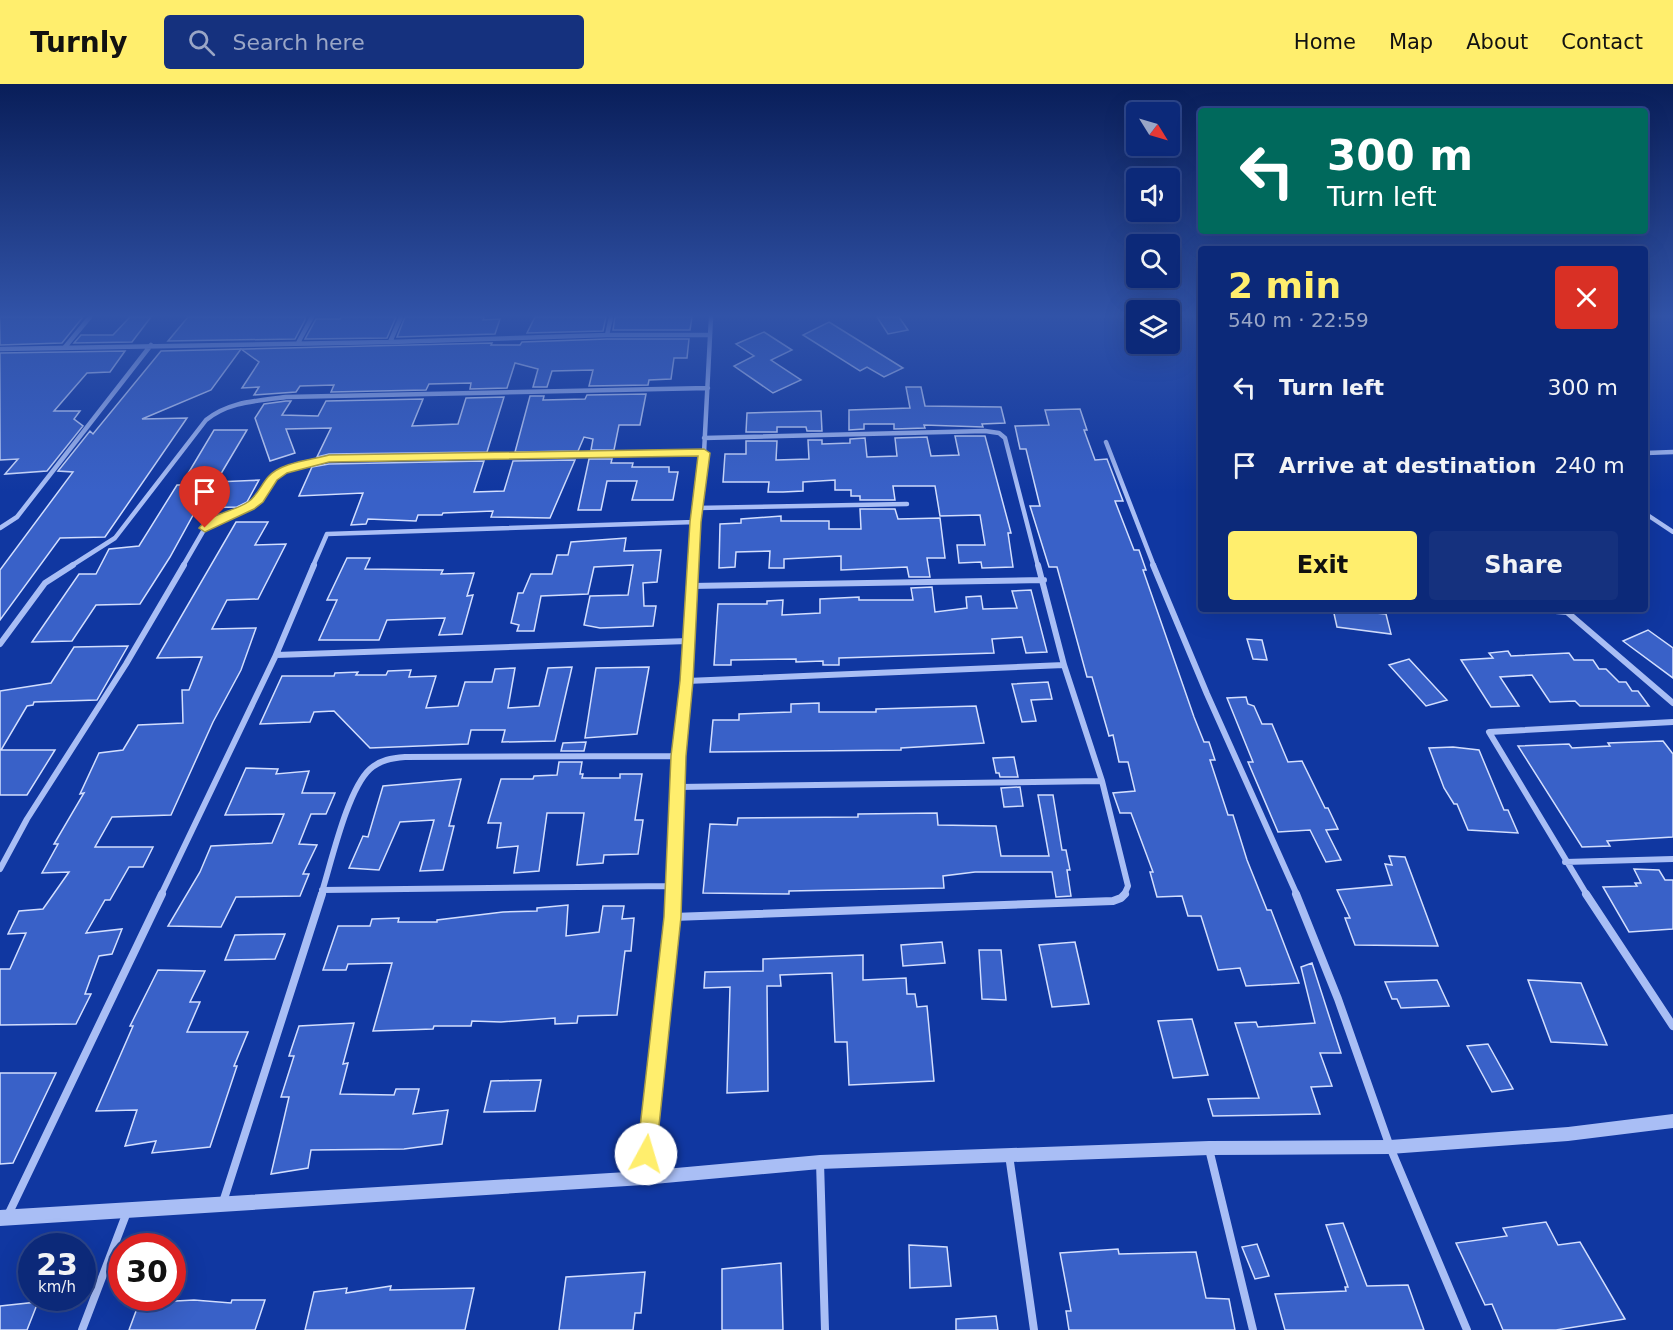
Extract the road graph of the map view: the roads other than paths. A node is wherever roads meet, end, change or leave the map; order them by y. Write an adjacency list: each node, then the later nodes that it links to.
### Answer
1 (128, 375): 13 (street)
2 (708, 375): 3 (street)
3 (708, 388): 4 (street); 19 (street)
4 (704, 438): 7 (street); 15 (street)
5 (1106, 442): 36 (street)
6 (1673, 452): 8 (street)
7 (704, 453): 10 (street); 30 (street)
8 (1648, 453)
9 (907, 504): 10 (street)
10 (697, 508): 12 (street)
11 (1648, 515): 14 (street)
12 (695, 522): 16 (street); 20 (street)
13 (0, 528)
14 (1673, 532)
15 (1044, 580): 16 (street); 21 (street)
16 (691, 586): 18 (street)
17 (1567, 612): 23 (street)
18 (688, 641): 20 (street); 22 (street)
19 (0, 644)
20 (276, 655): 43 (street)
21 (1064, 666): 22 (street); 26 (street)
22 (687, 681): 25 (street)
23 (1673, 703)
24 (1673, 722): 29 (street)
25 (679, 756): 27 (street); 32 (street)
26 (1102, 781): 27 (street); 33 (street)
27 (679, 787): 31 (street)
28 (1673, 859): 29 (street)
29 (1564, 862): 34 (street)
30 (0, 869)
31 (672, 886): 32 (street); 33 (street)
32 (322, 890): 41 (street)
33 (672, 917): 40 (street)
34 (1673, 1026)
35 (1673, 1121): 36 (street)
36 (1390, 1147): 37 (street); 48 (street)
37 (1209, 1148): 38 (street); 47 (street)
38 (1009, 1155): 39 (street); 46 (street)
39 (820, 1162): 40 (street); 45 (street)
40 (644, 1178): 41 (street)
41 (222, 1205): 42 (street)
42 (128, 1209): 43 (street); 44 (street)
43 (3, 1218)
44 (82, 1330)
45 (825, 1330)
46 (1034, 1330)
47 (1253, 1330)
48 (1467, 1330)

